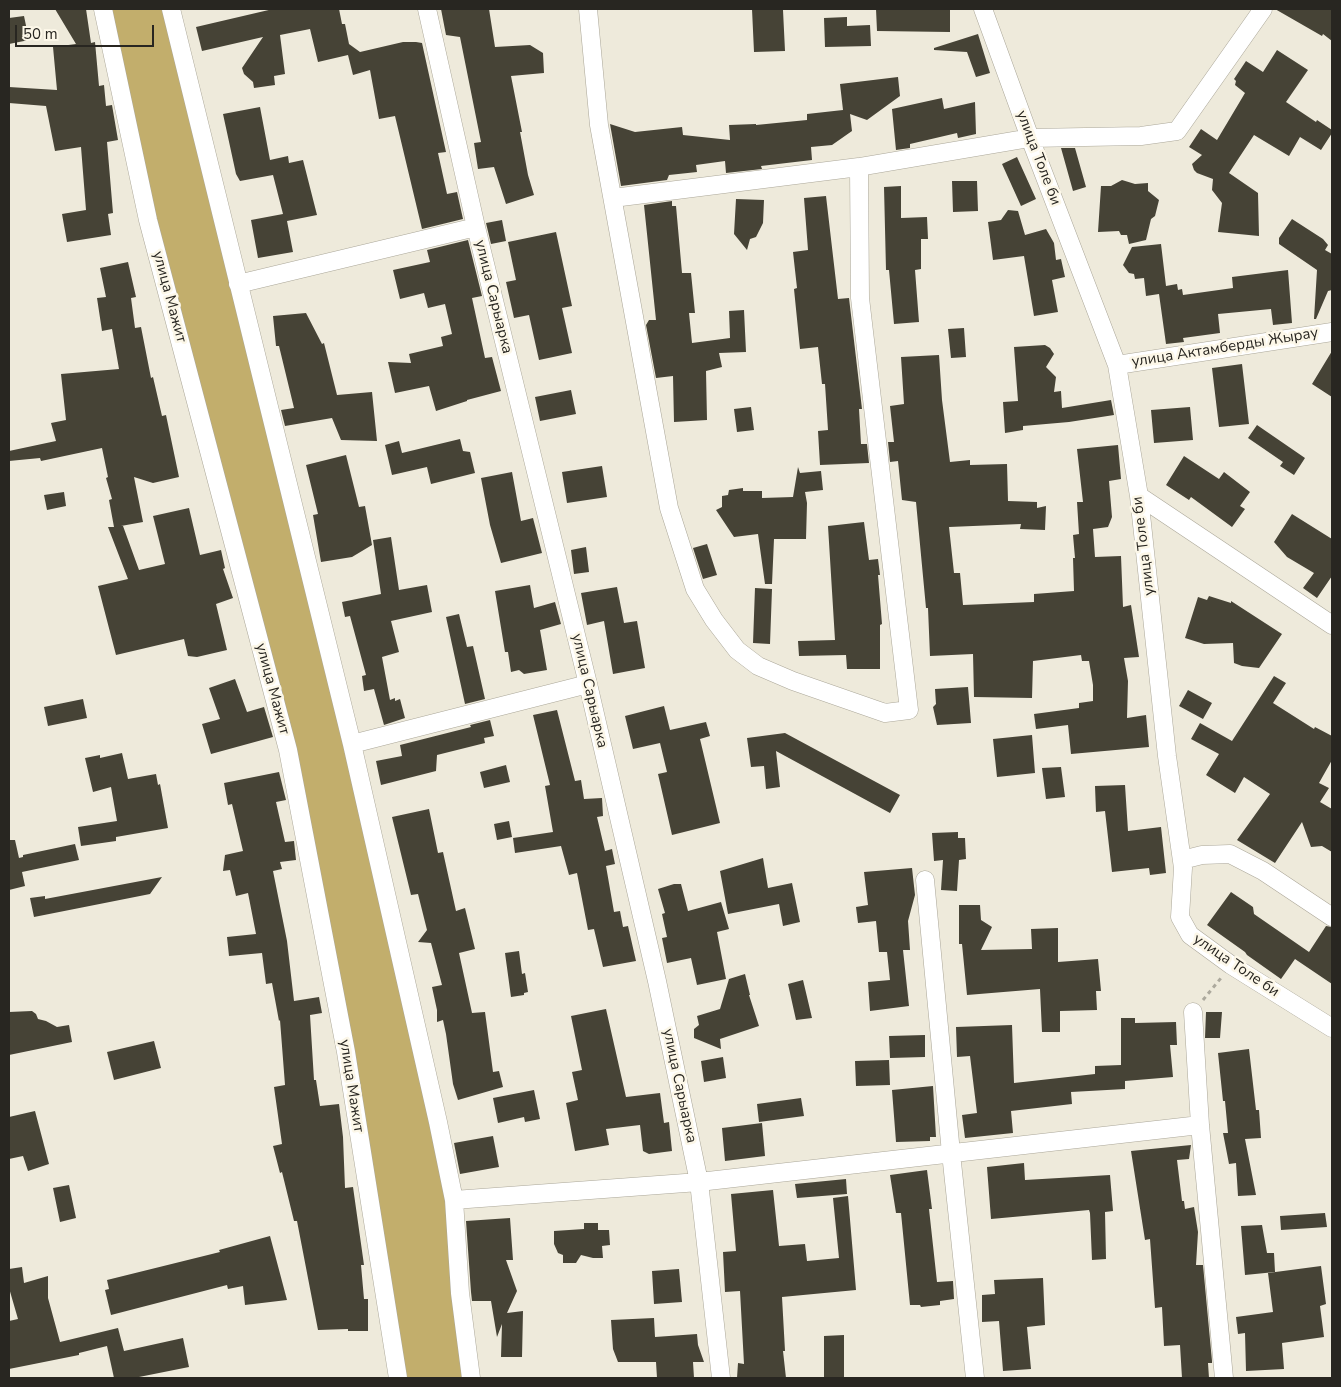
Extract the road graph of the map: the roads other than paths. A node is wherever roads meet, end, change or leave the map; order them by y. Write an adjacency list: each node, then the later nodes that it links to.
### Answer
1 (103, 9): 27 (street, улица Мажит)
2 (171, 9): 11 (street)
3 (427, 9): 10 (street, улица Сарыарка)
4 (588, 9): 9 (street)
5 (983, 9): 7 (street, улица Толе би)
6 (1262, 9): 7 (street)
7 (1030, 138): 8 (street); 13 (street, улица Толе би)
8 (859, 167): 9 (street); 9 (street)
9 (613, 198)
10 (476, 227): 11 (street); 16 (street, улица Сарыарка)
11 (238, 284): 17 (street)
12 (1332, 332): 13 (street, улица Актамберды Жырау)
13 (1117, 365): 14 (street, улица Толе би)
14 (1139, 496): 15 (street); 18 (street, улица Толе би)
15 (1332, 625)
16 (588, 684): 17 (street); 25 (street, улица Сарыарка)
17 (352, 744): 26 (street)
18 (1182, 860): 20 (street); 22 (street, улица Толе би)
19 (925, 880): 24 (street)
20 (1332, 917)
21 (1193, 1012): 23 (street)
22 (1332, 1028)
23 (1200, 1125): 24 (street); 31 (street)
24 (951, 1153): 25 (street); 30 (street)
25 (699, 1182): 26 (street); 29 (street, улица Сарыарка)
26 (454, 1200): 28 (street)
27 (398, 1378)
28 (470, 1378)
29 (721, 1378)
30 (975, 1378)
31 (1224, 1378)

